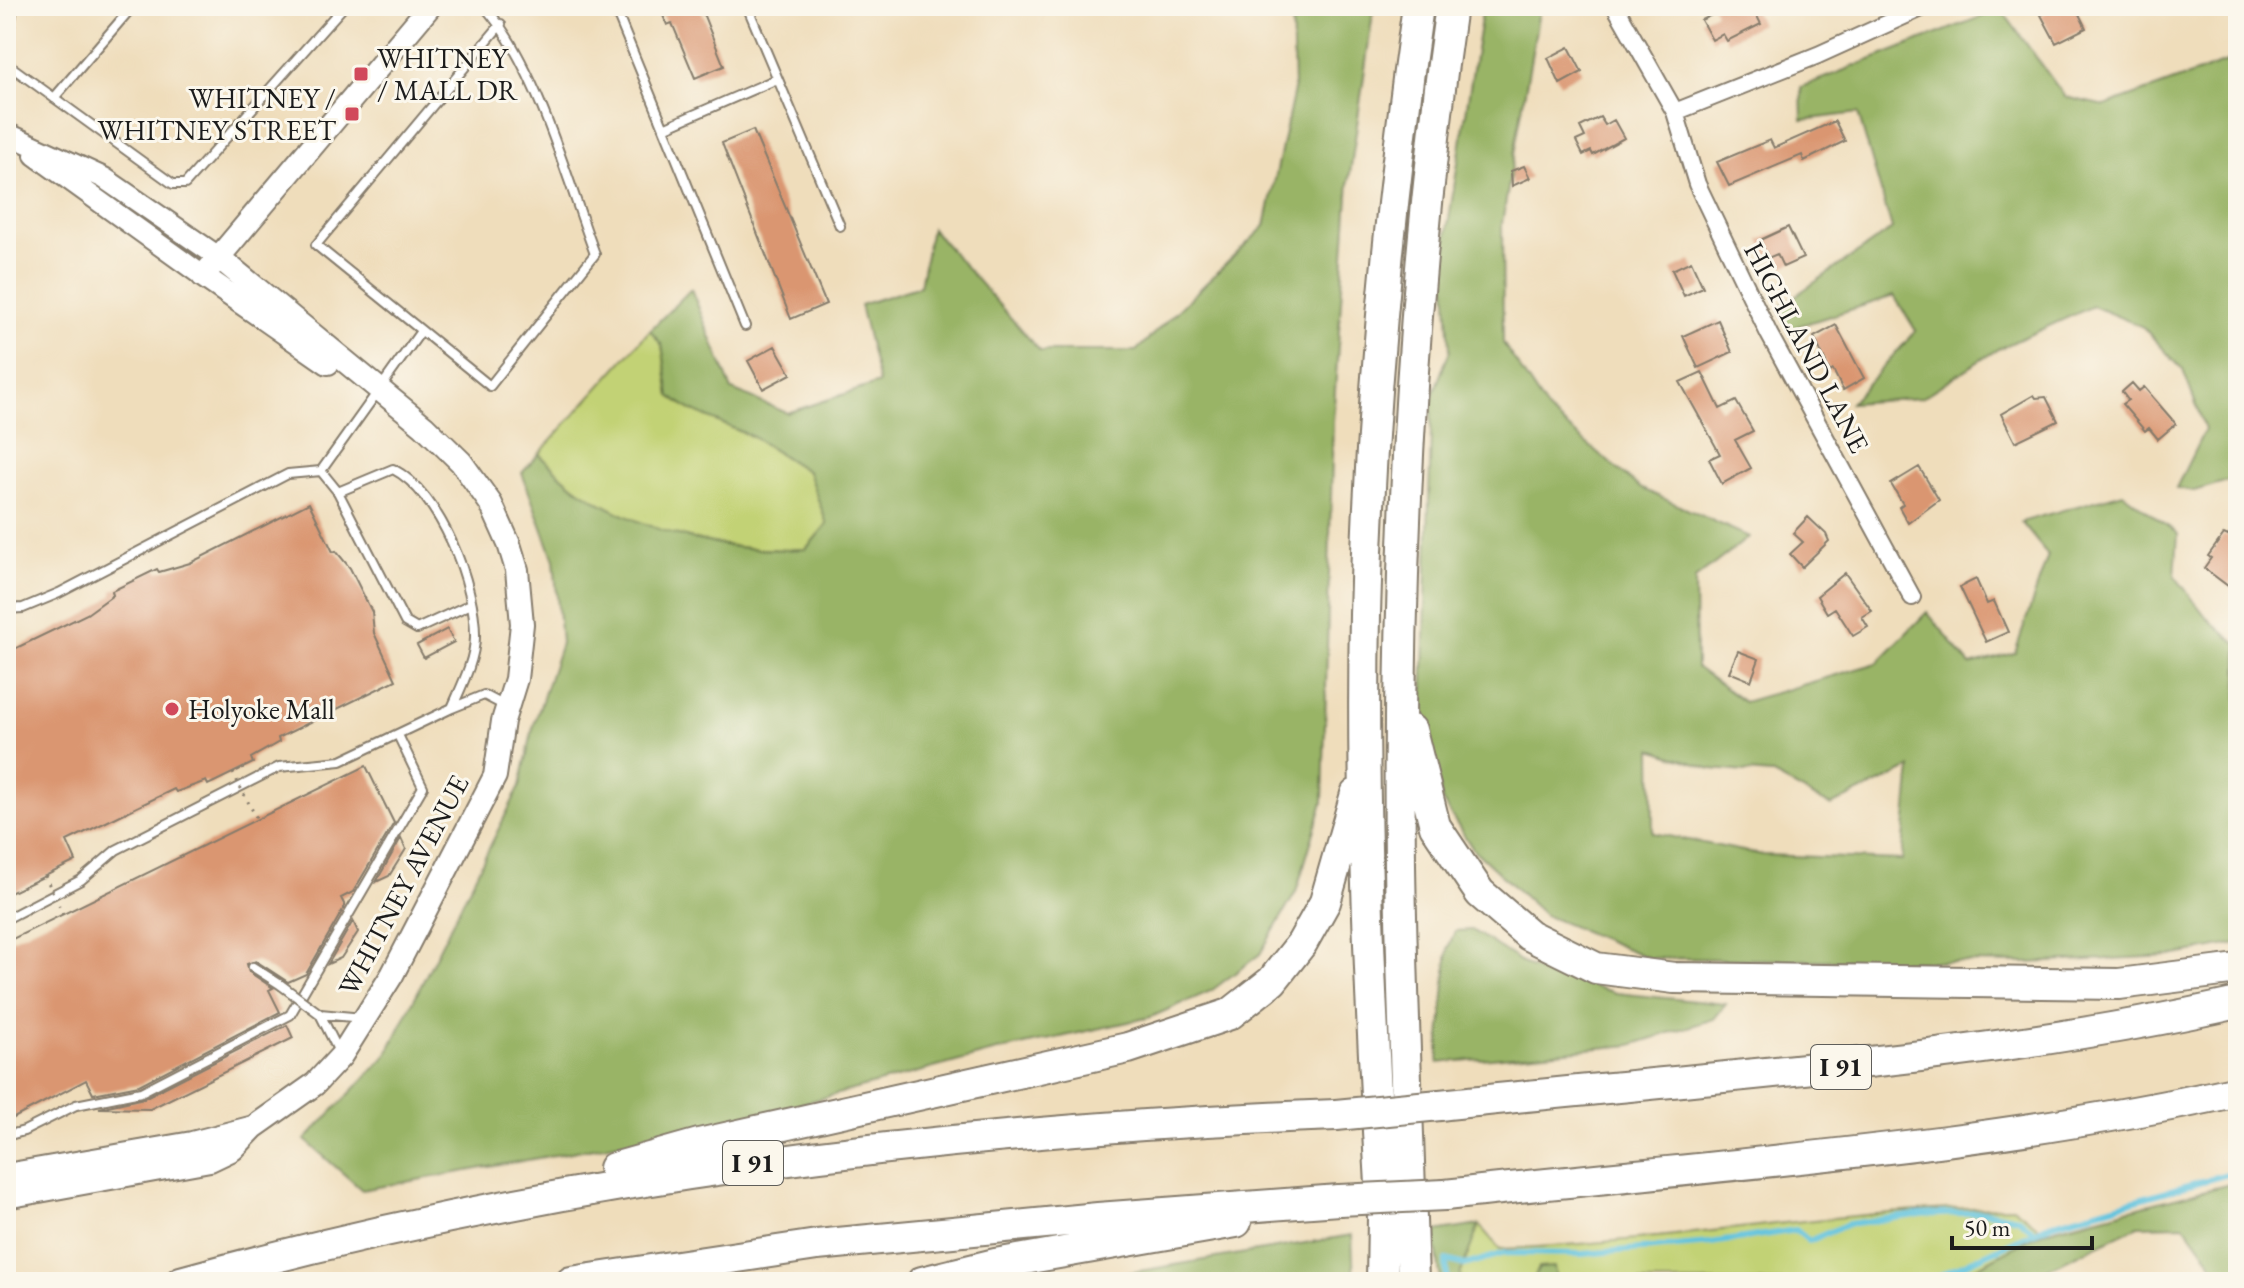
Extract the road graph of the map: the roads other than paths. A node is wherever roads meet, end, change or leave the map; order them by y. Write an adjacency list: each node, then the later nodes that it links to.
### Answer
1 (13, 6): 13 (lane)
2 (133, 6): 16 (lane)
3 (344, 6): 16 (lane)
4 (430, 6): 21 (main road)
5 (484, 6): 12 (lane)
6 (614, 6): 18 (lane)
7 (747, 6): 15 (lane)
8 (1418, 6): 35 (highway)
9 (1451, 6): 31 (highway)
10 (1615, 6): 17 (street, HIGHLAND LANE)
11 (1926, 6): 17 (street)
12 (501, 24): 24 (lane); 24 (lane)
13 (6, 53)
14 (6, 63): 16 (lane)
15 (777, 79): 18 (lane); 20 (lane)
16 (54, 98)
17 (1675, 112): 28 (street, HIGHLAND LANE)
18 (666, 127): 23 (lane)
19 (6, 133): 21 (street); 22 (street)
20 (840, 226)
21 (217, 256): 22 (main road); 25 (main road, WHITNEY AVENUE)
22 (203, 276): 25 (main road, WHITNEY AVENUE)
23 (745, 326)
24 (421, 331): 25 (lane)
25 (378, 390): 26 (lane); 32 (main road, WHITNEY AVENUE)
26 (321, 471): 27 (lane); 30 (lane)
27 (338, 492): 29 (lane); 29 (lane)
28 (1912, 597)
29 (471, 604): 33 (lane)
30 (6, 609)
31 (1402, 695): 38 (highway); 54 (highway)
32 (508, 707): 33 (lane); 41 (main road, WHITNEY AVENUE)
33 (452, 708): 34 (lane)
34 (399, 737): 36 (lane); 45 (lane)
35 (1365, 757): 49 (highway); 53 (highway)
36 (6, 919)
37 (253, 967): 40 (lane, bridge)
38 (2238, 969)
39 (2238, 1003): 49 (highway, I 91, bridge)
40 (320, 1014): 41 (lane); 42 (lane)
41 (365, 1018): 42 (main road, WHITNEY AVENUE)
42 (341, 1056): 44 (main road, WHITNEY AVENUE)
43 (2238, 1091): 48 (highway, bridge)
44 (254, 1127): 46 (main road, WHITNEY AVENUE); 47 (main road, WHITNEY AVENUE)
45 (6, 1136)
46 (6, 1175)
47 (6, 1197)
48 (1339, 1200): 51 (highway); 52 (highway)
49 (392, 1228): 50 (highway, I 91)
50 (181, 1282)
51 (571, 1282)
52 (922, 1282)
53 (1382, 1282)
54 (1413, 1282)

